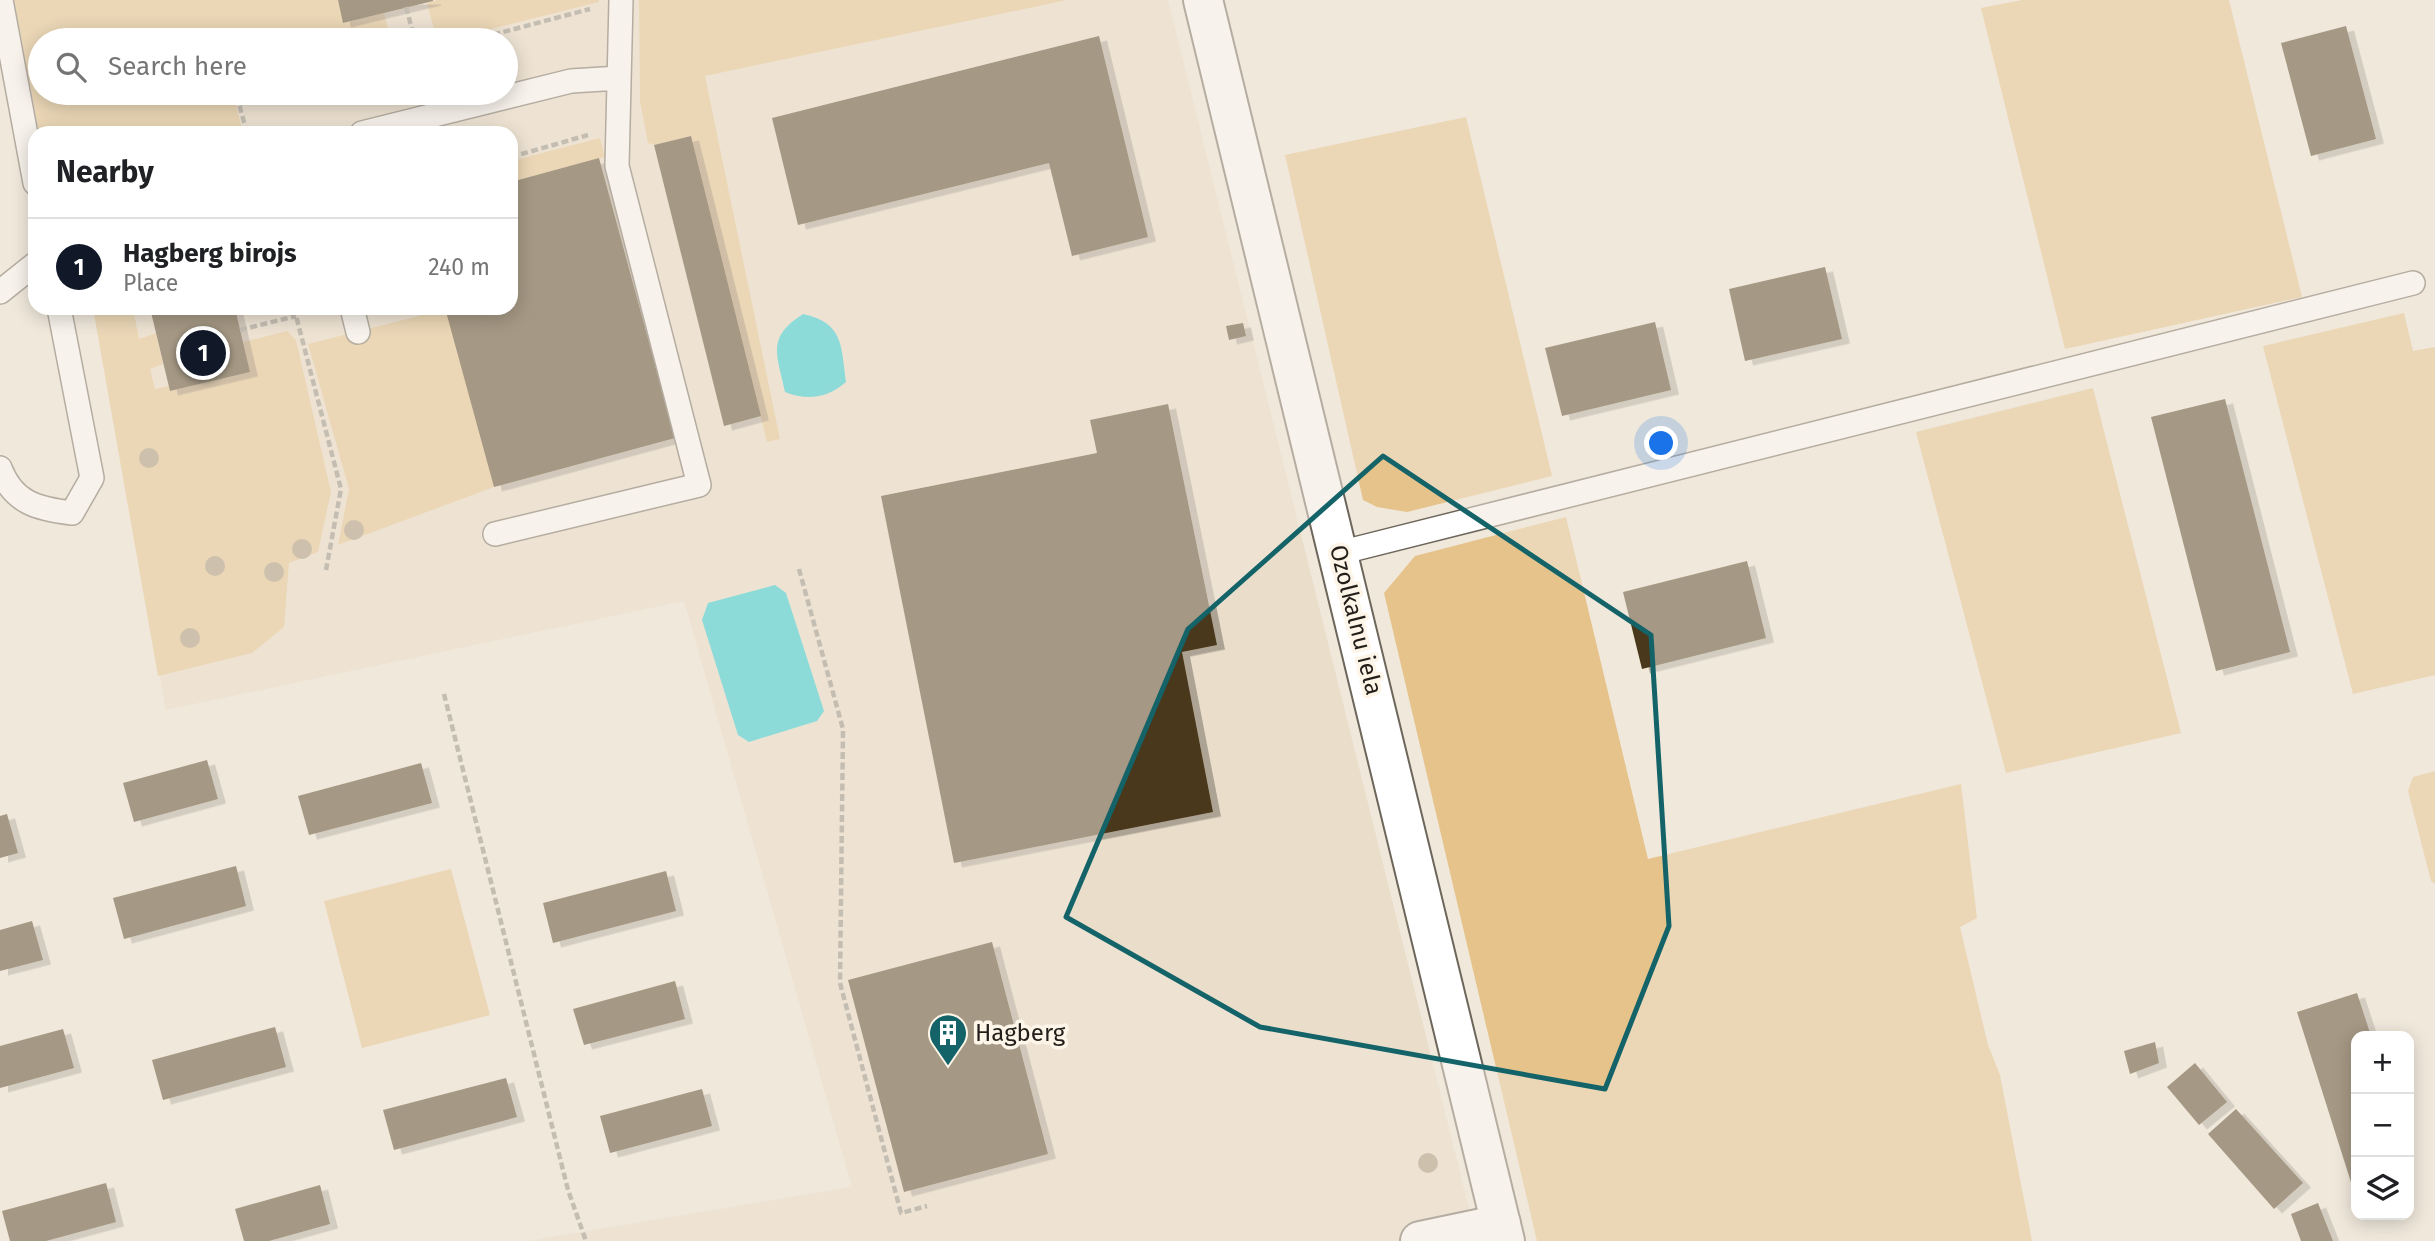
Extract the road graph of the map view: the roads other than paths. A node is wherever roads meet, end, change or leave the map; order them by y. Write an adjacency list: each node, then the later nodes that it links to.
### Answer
1 (1, 0): 8 (lane)
2 (1203, 0): 17 (street, Ozolkalnu iela)
3 (621, 1): 4 (lane)
4 (619, 78): 5 (lane); 16 (lane)
5 (518, 94)
6 (475, 105): 7 (lane)
7 (390, 126)
8 (28, 145)
9 (28, 270): 11 (lane)
10 (2413, 283): 17 (lane)
11 (0, 292)
12 (60, 315): 15 (lane)
13 (354, 315): 14 (lane)
14 (358, 332)
15 (0, 468)
16 (495, 534)
17 (1339, 553): 18 (street, Ozolkalnu iela)
18 (1503, 1232): 19 (street)
19 (1420, 1241)

